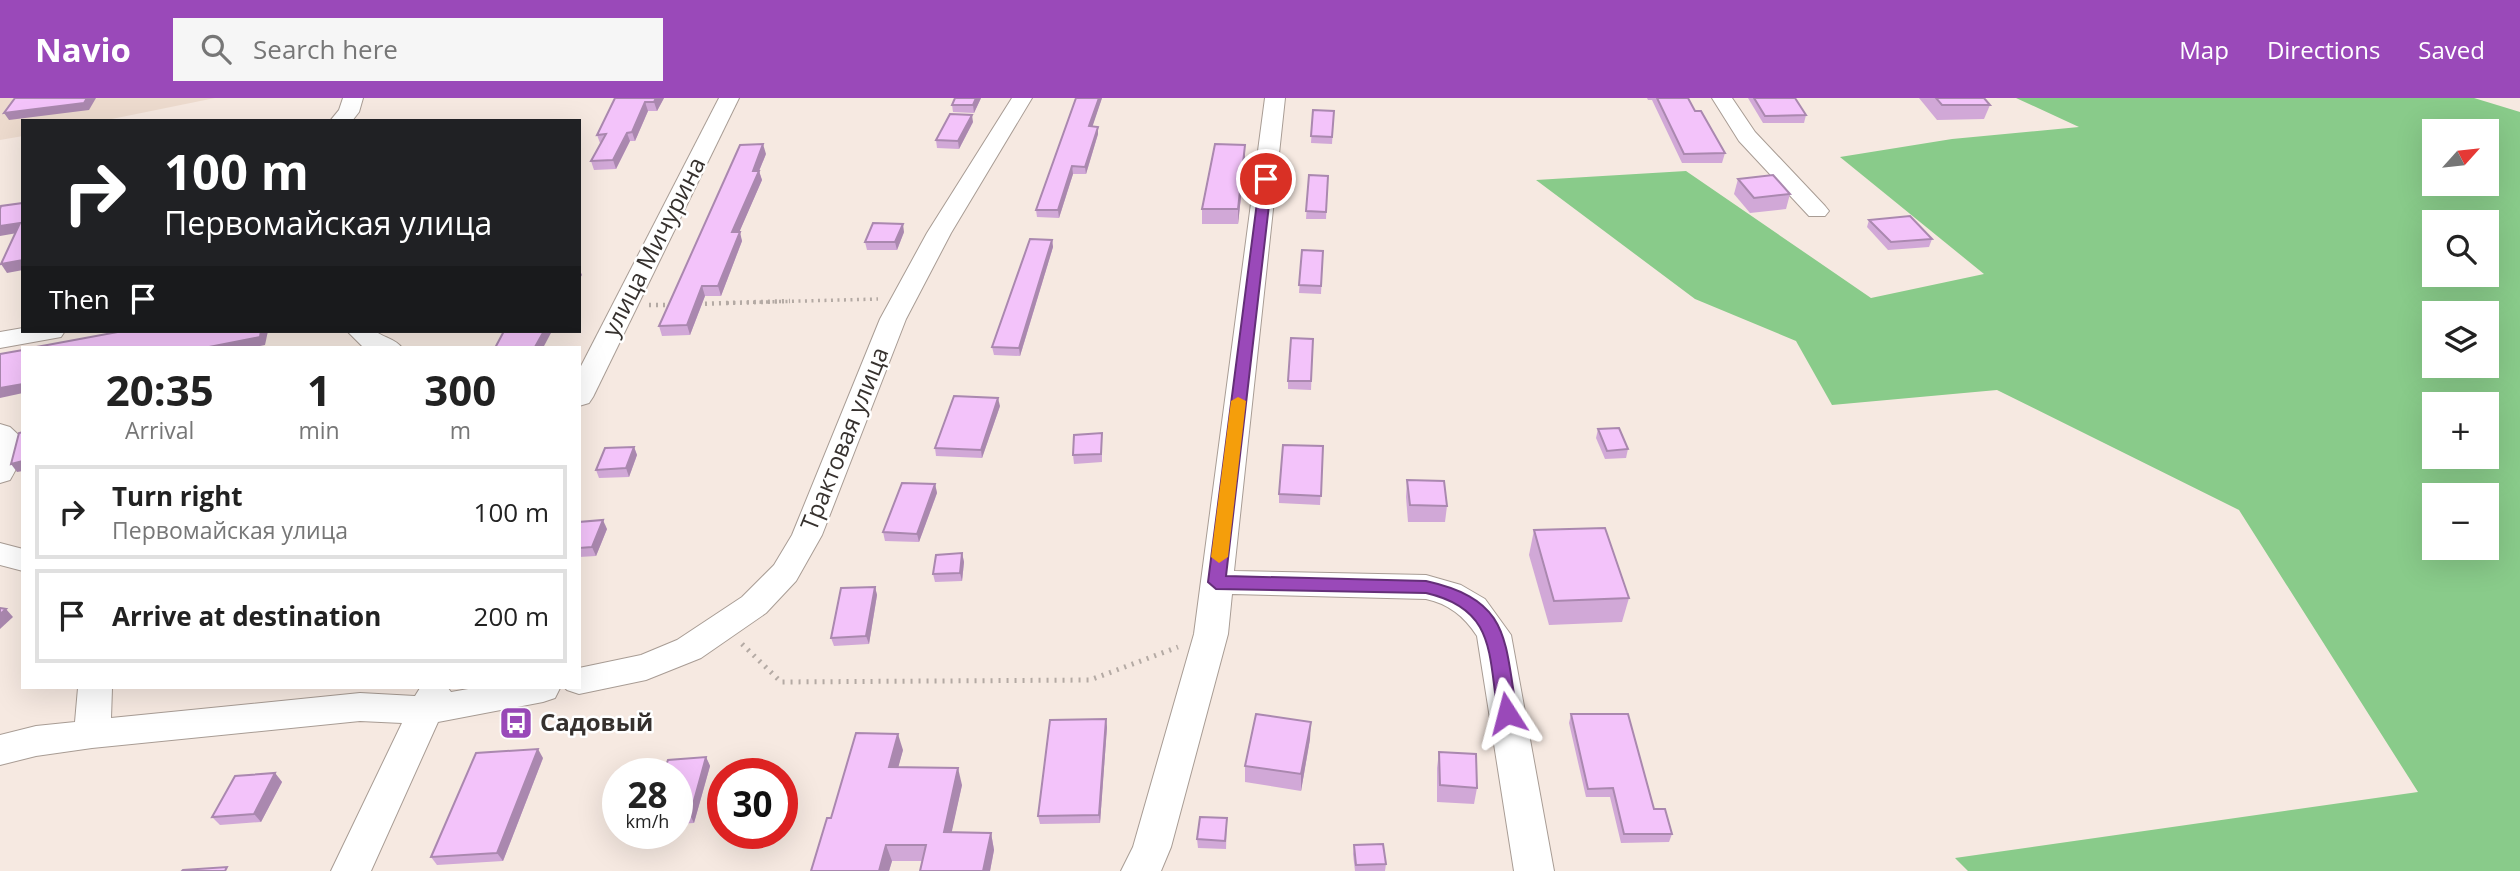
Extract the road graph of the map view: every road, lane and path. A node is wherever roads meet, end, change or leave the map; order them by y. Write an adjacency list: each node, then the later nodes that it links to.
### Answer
1 (353, 98): 6 (street)
2 (729, 98): 11 (street, улица Мичурина)
3 (1022, 98): 8 (street, Трактовая улица)
4 (1275, 98): 22 (street)
5 (1722, 98): 7 (street)
6 (342, 119)
7 (1817, 211)
8 (904, 298): 10 (path); 23 (street, Трактовая улица)
9 (680, 304): 11 (path)
10 (694, 304)
11 (625, 306): 16 (street, улица Мичурина)
12 (40, 333): 14 (street)
13 (362, 333): 15 (street)
14 (0, 340)
15 (382, 346)
16 (586, 368): 17 (street, улица Мичурина)
17 (581, 389)
18 (0, 433): 19 (street)
19 (0, 472)
20 (0, 554): 21 (street)
21 (21, 559)
22 (1216, 582): 24 (street); 35 (street)
23 (724, 627): 24 (path); 25 (street, Трактовая улица)
24 (1211, 634): 34 (street)
25 (581, 681)
26 (95, 689): 29 (street)
27 (533, 689): 28 (street)
28 (432, 699): 29 (street); 33 (street)
29 (92, 734): 30 (street)
30 (36, 741): 31 (street); 32 (street)
31 (0, 750)
32 (0, 761)
33 (351, 871)
34 (1141, 871)
35 (1534, 871)

